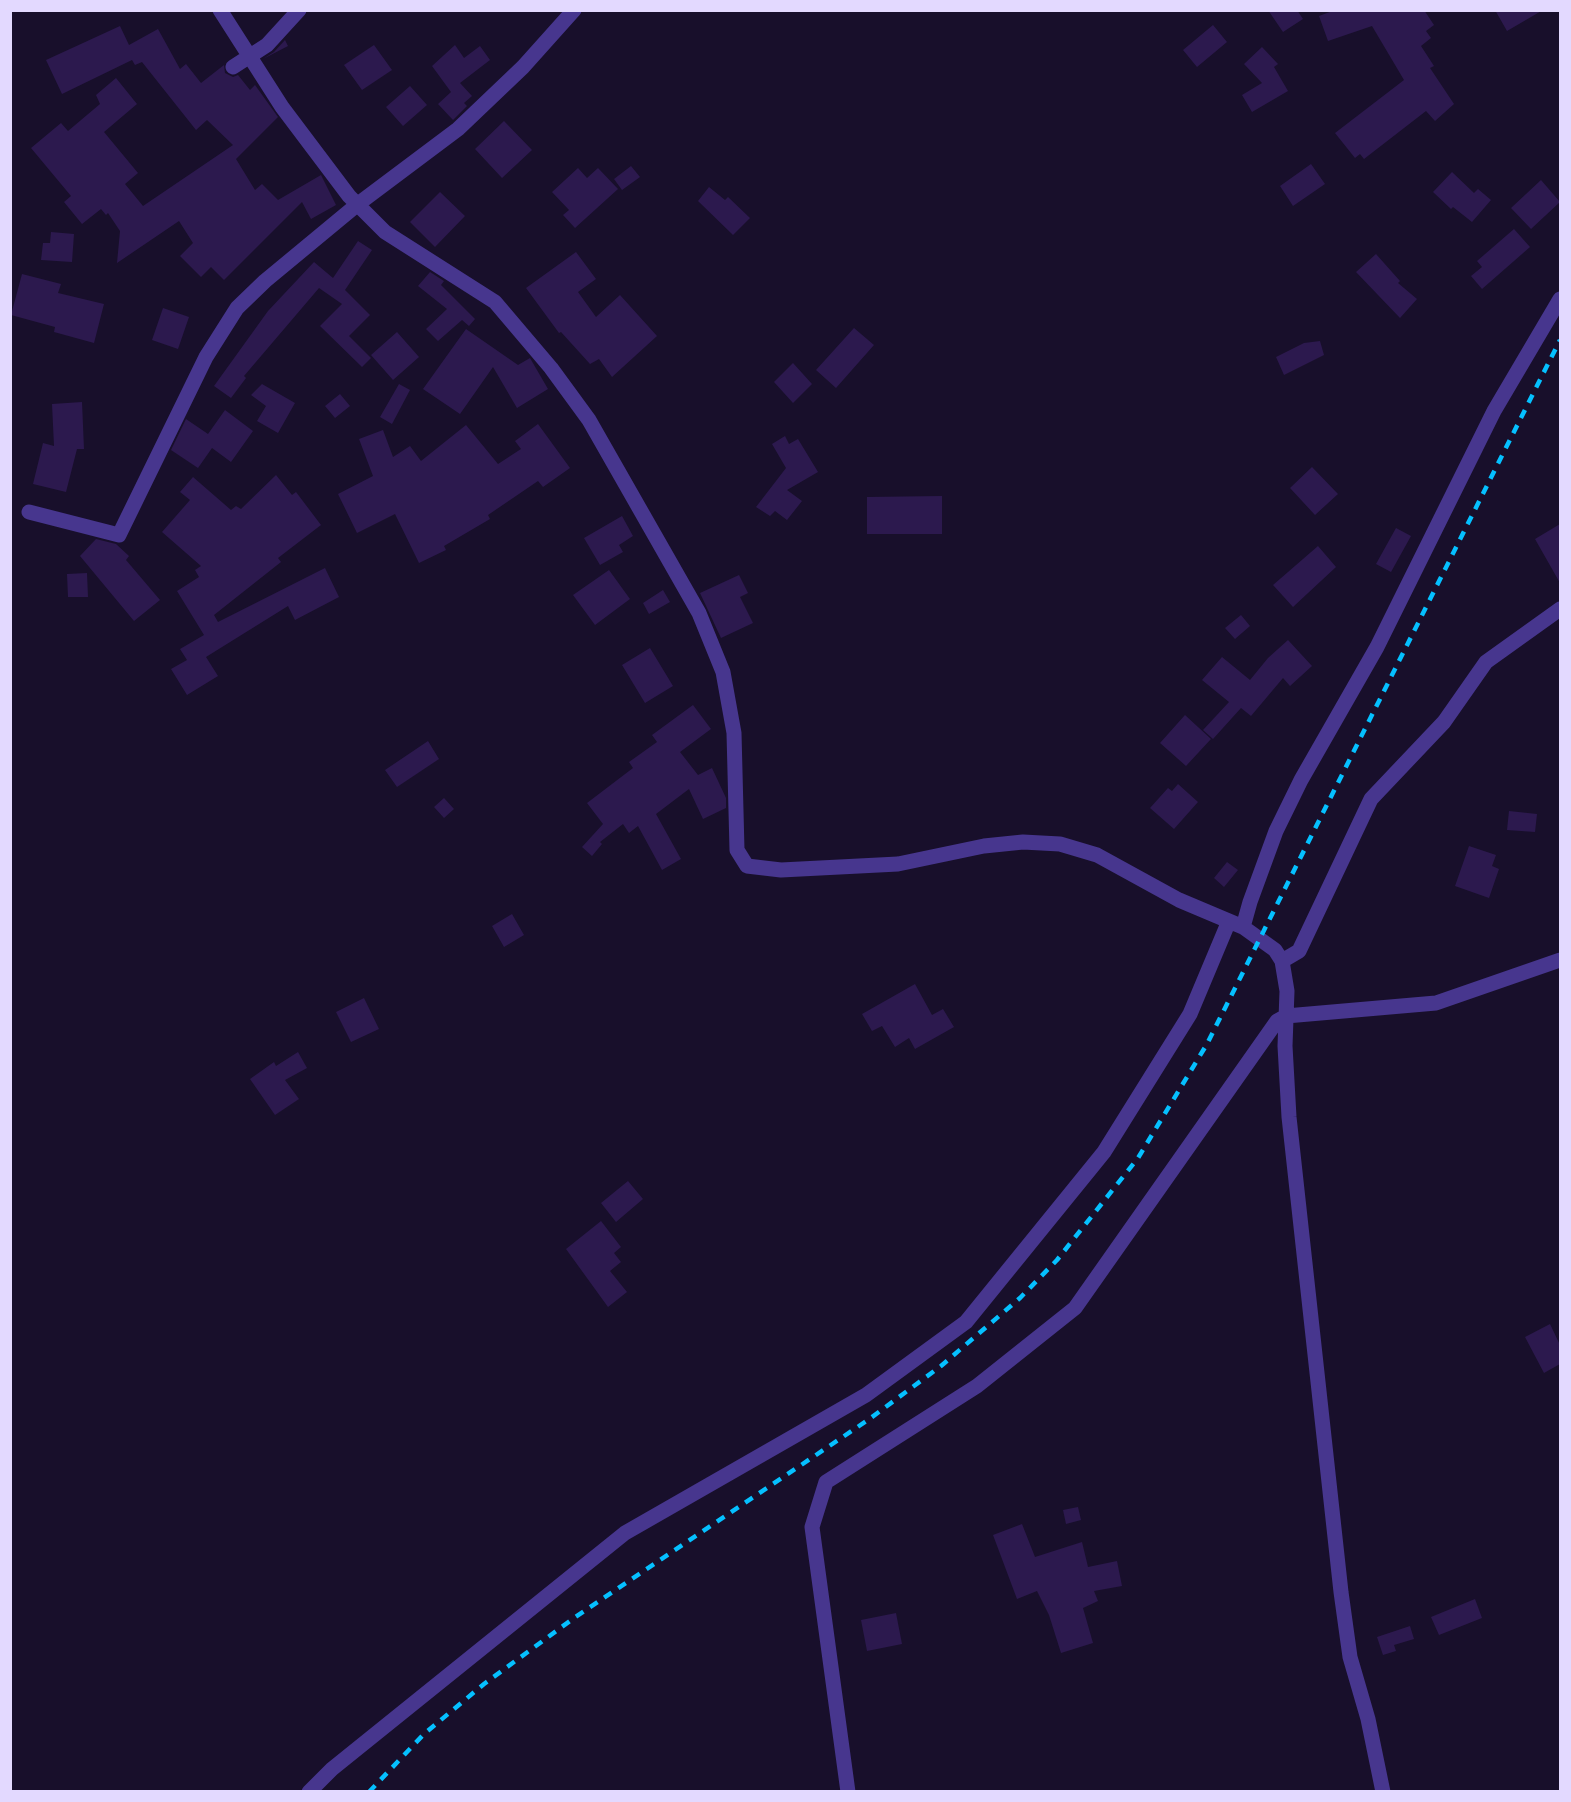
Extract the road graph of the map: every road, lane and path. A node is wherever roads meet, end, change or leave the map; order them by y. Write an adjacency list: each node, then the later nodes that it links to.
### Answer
1 (220, 10): 4 (street)
2 (299, 10): 4 (street)
3 (574, 10): 6 (street)
4 (248, 55): 5 (street); 6 (street)
5 (233, 67)
6 (358, 204): 8 (street); 10 (street)
7 (1560, 299): 10 (street)
8 (29, 512)
9 (1560, 609): 12 (street)
10 (1236, 924): 12 (street); 14 (street)
11 (1560, 960): 13 (street)
12 (1282, 961): 13 (street)
13 (1286, 1016): 15 (street); 16 (street)
14 (309, 1791)
15 (848, 1791)
16 (1383, 1791)

